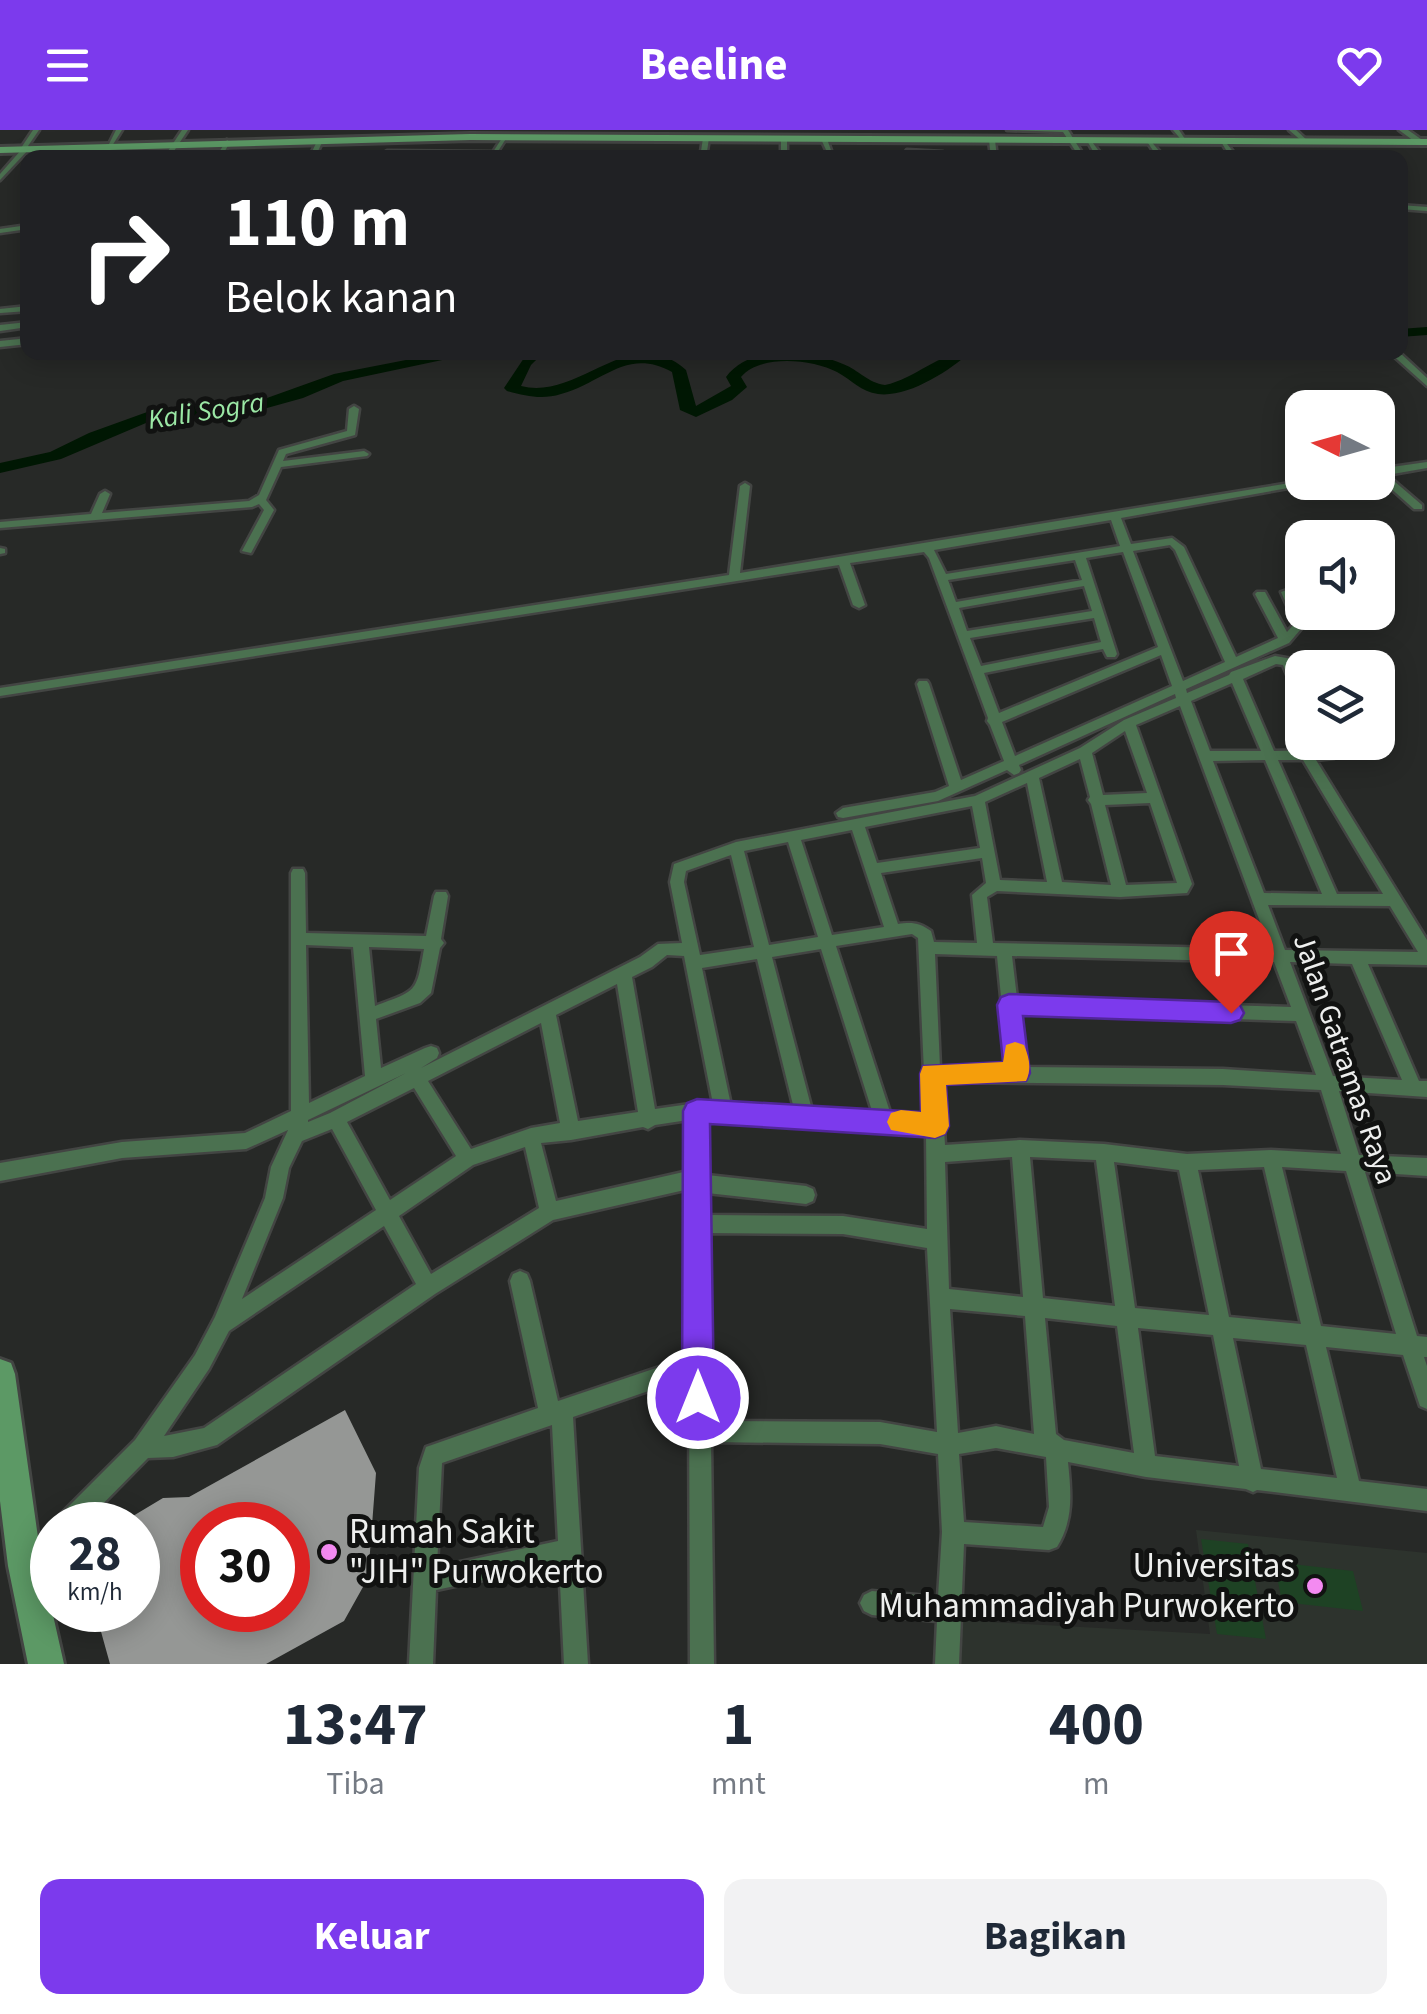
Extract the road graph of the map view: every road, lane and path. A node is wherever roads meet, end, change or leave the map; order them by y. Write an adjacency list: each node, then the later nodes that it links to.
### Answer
1 (36, 130): 24 (street)
2 (119, 130): 23 (street)
3 (1176, 130): 18 (street)
4 (1292, 130): 21 (street)
5 (1404, 130): 22 (street)
6 (1011, 133): 7 (main road); 15 (main road)
7 (1067, 134): 16 (main road)
8 (504, 137): 9 (main road); 10 (main road); 33 (street)
9 (395, 138): 14 (main road); 32 (street)
10 (706, 138): 11 (main road); 34 (street)
11 (784, 138): 12 (main road); 35 (street)
12 (824, 138): 13 (main road); 36 (street)
13 (939, 139): 15 (main road); 37 (street)
14 (320, 140): 19 (main road); 31 (street)
15 (992, 140): 38 (street)
16 (1088, 140): 17 (main road); 39 (street)
17 (1148, 141): 18 (main road); 40 (street)
18 (1186, 141): 20 (main road)
19 (227, 142): 29 (main road); 30 (street)
20 (1222, 142): 21 (main road); 41 (street)
21 (1306, 142): 22 (main road)
22 (1425, 144)
23 (110, 146): 27 (main road); 28 (main road)
24 (26, 148): 25 (main road); 26 (main road)
25 (0, 150)
26 (56, 150)
27 (93, 150)
28 (158, 150)
29 (176, 150)
30 (222, 150)
31 (316, 150)
32 (389, 150)
33 (497, 150)
34 (704, 150)
35 (784, 150)
36 (829, 150)
37 (942, 150)
38 (993, 150)
39 (1096, 150)
40 (1155, 150)
41 (1228, 150)
42 (20, 154): 44 (street)
43 (17, 170): 44 (street)
44 (2, 174)
45 (16, 352): 46 (street)
46 (0, 354)
47 (1402, 360): 48 (street)
48 (1427, 383)
49 (354, 409): 51 (street)
50 (364, 454): 51 (street)
51 (274, 465): 59 (street)
52 (1427, 465): 53 (street)
53 (1395, 470)
54 (744, 486): 70 (street)
55 (1395, 487): 60 (street)
56 (1285, 488): 62 (street)
57 (104, 494): 61 (street)
58 (60, 500): 63 (street)
59 (260, 500): 61 (street); 67 (street)
60 (1418, 507)
61 (95, 517): 63 (street)
62 (1115, 517): 65 (street, Jalan Gatramas Raya); 66 (street)
63 (56, 519): 64 (street)
64 (0, 524)
65 (1127, 546): 68 (street); 81 (street, Jalan Gatramas Raya); 84 (street)
66 (926, 547): 69 (street); 71 (street)
67 (247, 551)
68 (1079, 554): 71 (street); 72 (street)
69 (842, 560): 70 (street); 74 (street)
70 (734, 578): 87 (street)
71 (942, 578): 75 (street)
72 (1088, 582): 75 (street); 76 (street)
73 (1261, 594): 79 (street)
74 (859, 605)
75 (952, 606): 78 (street)
76 (1098, 614): 78 (street); 80 (street)
77 (1293, 630): 79 (street)
78 (962, 635): 85 (street)
79 (1285, 640): 84 (street)
80 (1108, 644): 83 (street); 85 (street)
81 (1165, 649): 83 (street); 88 (street, Jalan Gatramas Raya)
82 (1285, 662): 84 (street)
83 (1115, 668): 89 (street)
84 (1234, 669): 88 (street); 93 (street)
85 (975, 671): 89 (street)
86 (923, 684): 98 (street)
87 (0, 692)
88 (1180, 693): 90 (street); 92 (street, Jalan Gatramas Raya); 96 (street)
89 (993, 721): 96 (street)
90 (1130, 723): 91 (street); 99 (street)
91 (1085, 750): 97 (street); 101 (street)
92 (1205, 756): 93 (street); 113 (street, Jalan Gatramas Raya)
93 (1270, 756): 94 (street); 112 (street)
94 (1285, 756)
95 (1309, 760): 114 (street)
96 (1010, 766): 97 (street); 98 (street)
97 (1028, 778): 100 (street); 109 (street)
98 (956, 786): 102 (street)
99 (1156, 798): 101 (street); 110 (street)
100 (978, 800): 102 (street); 105 (street)
101 (1095, 800): 110 (street)
102 (850, 818): 103 (street); 106 (street)
103 (792, 836): 104 (street); 118 (street)
104 (736, 847): 122 (street); 123 (street)
105 (986, 852): 106 (street); 108 (street)
106 (871, 869): 115 (street)
107 (298, 873): 116 (street)
108 (994, 885): 109 (street); 121 (street)
109 (1056, 889): 110 (street)
110 (1120, 891)
111 (441, 896): 119 (street)
112 (1332, 898): 113 (street); 114 (street)
113 (1260, 899): 124 (street, Jalan Gatramas Raya)
114 (1394, 900): 125 (street)
115 (892, 932): 118 (street); 120 (street)
116 (300, 939): 117 (street); 145 (street)
117 (360, 940): 119 (street); 131 (street)
118 (828, 943): 122 (street); 143 (street)
119 (436, 944): 131 (street)
120 (928, 948): 121 (street); 135 (street)
121 (995, 950): 124 (street); 128 (street)
122 (760, 952): 123 (street); 141 (street)
123 (691, 956): 127 (street); 139 (street)
124 (1281, 956): 126 (street); 130 (street, Jalan Gatramas Raya)
125 (1427, 956): 126 (street)
126 (1357, 957): 138 (street)
127 (623, 972): 129 (street); 144 (street)
128 (1009, 1005): 130 (street); 134 (street)
129 (547, 1010): 133 (street); 147 (street)
130 (1303, 1014): 137 (street, Jalan Gatramas Raya)
131 (368, 1015): 136 (street)
132 (431, 1053): 133 (street)
133 (412, 1071): 136 (street); 142 (street); 153 (street)
134 (1017, 1073): 135 (street); 137 (street)
135 (932, 1074): 146 (street)
136 (374, 1081): 145 (street)
137 (1328, 1084): 138 (street); 155 (street, Jalan Gatramas Raya)
138 (1420, 1089)
139 (723, 1110): 140 (street); 141 (street)
140 (697, 1111): 144 (street); 158 (street)
141 (805, 1117): 143 (street)
142 (336, 1120): 145 (street); 160 (street)
143 (884, 1120): 146 (street)
144 (648, 1121): 147 (street)
145 (298, 1126): 157 (street); 169 (street)
146 (935, 1126): 151 (street)
147 (571, 1132): 148 (street)
148 (531, 1136): 153 (street); 161 (street)
149 (1020, 1148): 150 (street); 151 (street); 167 (street)
150 (1104, 1152): 154 (street); 168 (street)
151 (936, 1154): 163 (street)
152 (1271, 1158): 154 (street); 155 (street); 171 (street)
153 (467, 1159): 160 (street)
154 (1187, 1162): 170 (street)
155 (1354, 1164): 156 (street); 172 (street, Jalan Gatramas Raya)
156 (1427, 1167)
157 (0, 1172)
158 (697, 1181): 159 (street); 161 (street); 162 (street)
159 (806, 1195)
160 (389, 1211): 165 (street); 169 (street)
161 (549, 1212): 165 (street)
162 (697, 1224): 163 (street); 173 (street)
163 (936, 1240): 166 (street)
164 (520, 1281): 176 (street)
165 (428, 1288): 181 (street)
166 (940, 1298): 167 (street); 180 (street)
167 (1037, 1308): 168 (street); 179 (street)
168 (1128, 1317): 170 (street); 182 (street)
169 (222, 1324): 181 (street)
170 (1224, 1326): 171 (street); 183 (street)
171 (1312, 1336): 172 (street); 184 (street)
172 (1418, 1346): 175 (street, Jalan Gatramas Raya)
173 (698, 1364): 176 (street); 177 (street)
174 (0, 1374): 178 (main road)
175 (1427, 1399)
176 (556, 1412): 188 (street); 191 (street)
177 (699, 1431): 180 (street); 197 (street)
178 (4, 1439): 190 (main road)
179 (1051, 1445): 180 (street); 182 (street); 187 (street)
180 (947, 1446): 187 (street)
181 (144, 1448): 186 (street)
182 (1146, 1466): 183 (street)
183 (1253, 1481): 184 (street)
184 (1350, 1492): 185 (street)
185 (1427, 1500)
186 (89, 1502)
187 (954, 1532): 193 (street)
188 (570, 1550): 191 (street); 196 (street)
189 (30, 1561): 190 (street)
190 (25, 1566): 194 (main road)
191 (425, 1581): 195 (street)
192 (872, 1603): 193 (street)
193 (949, 1610): 198 (street)
194 (46, 1664)
195 (420, 1664)
196 (576, 1664)
197 (702, 1664)
198 (947, 1664)

